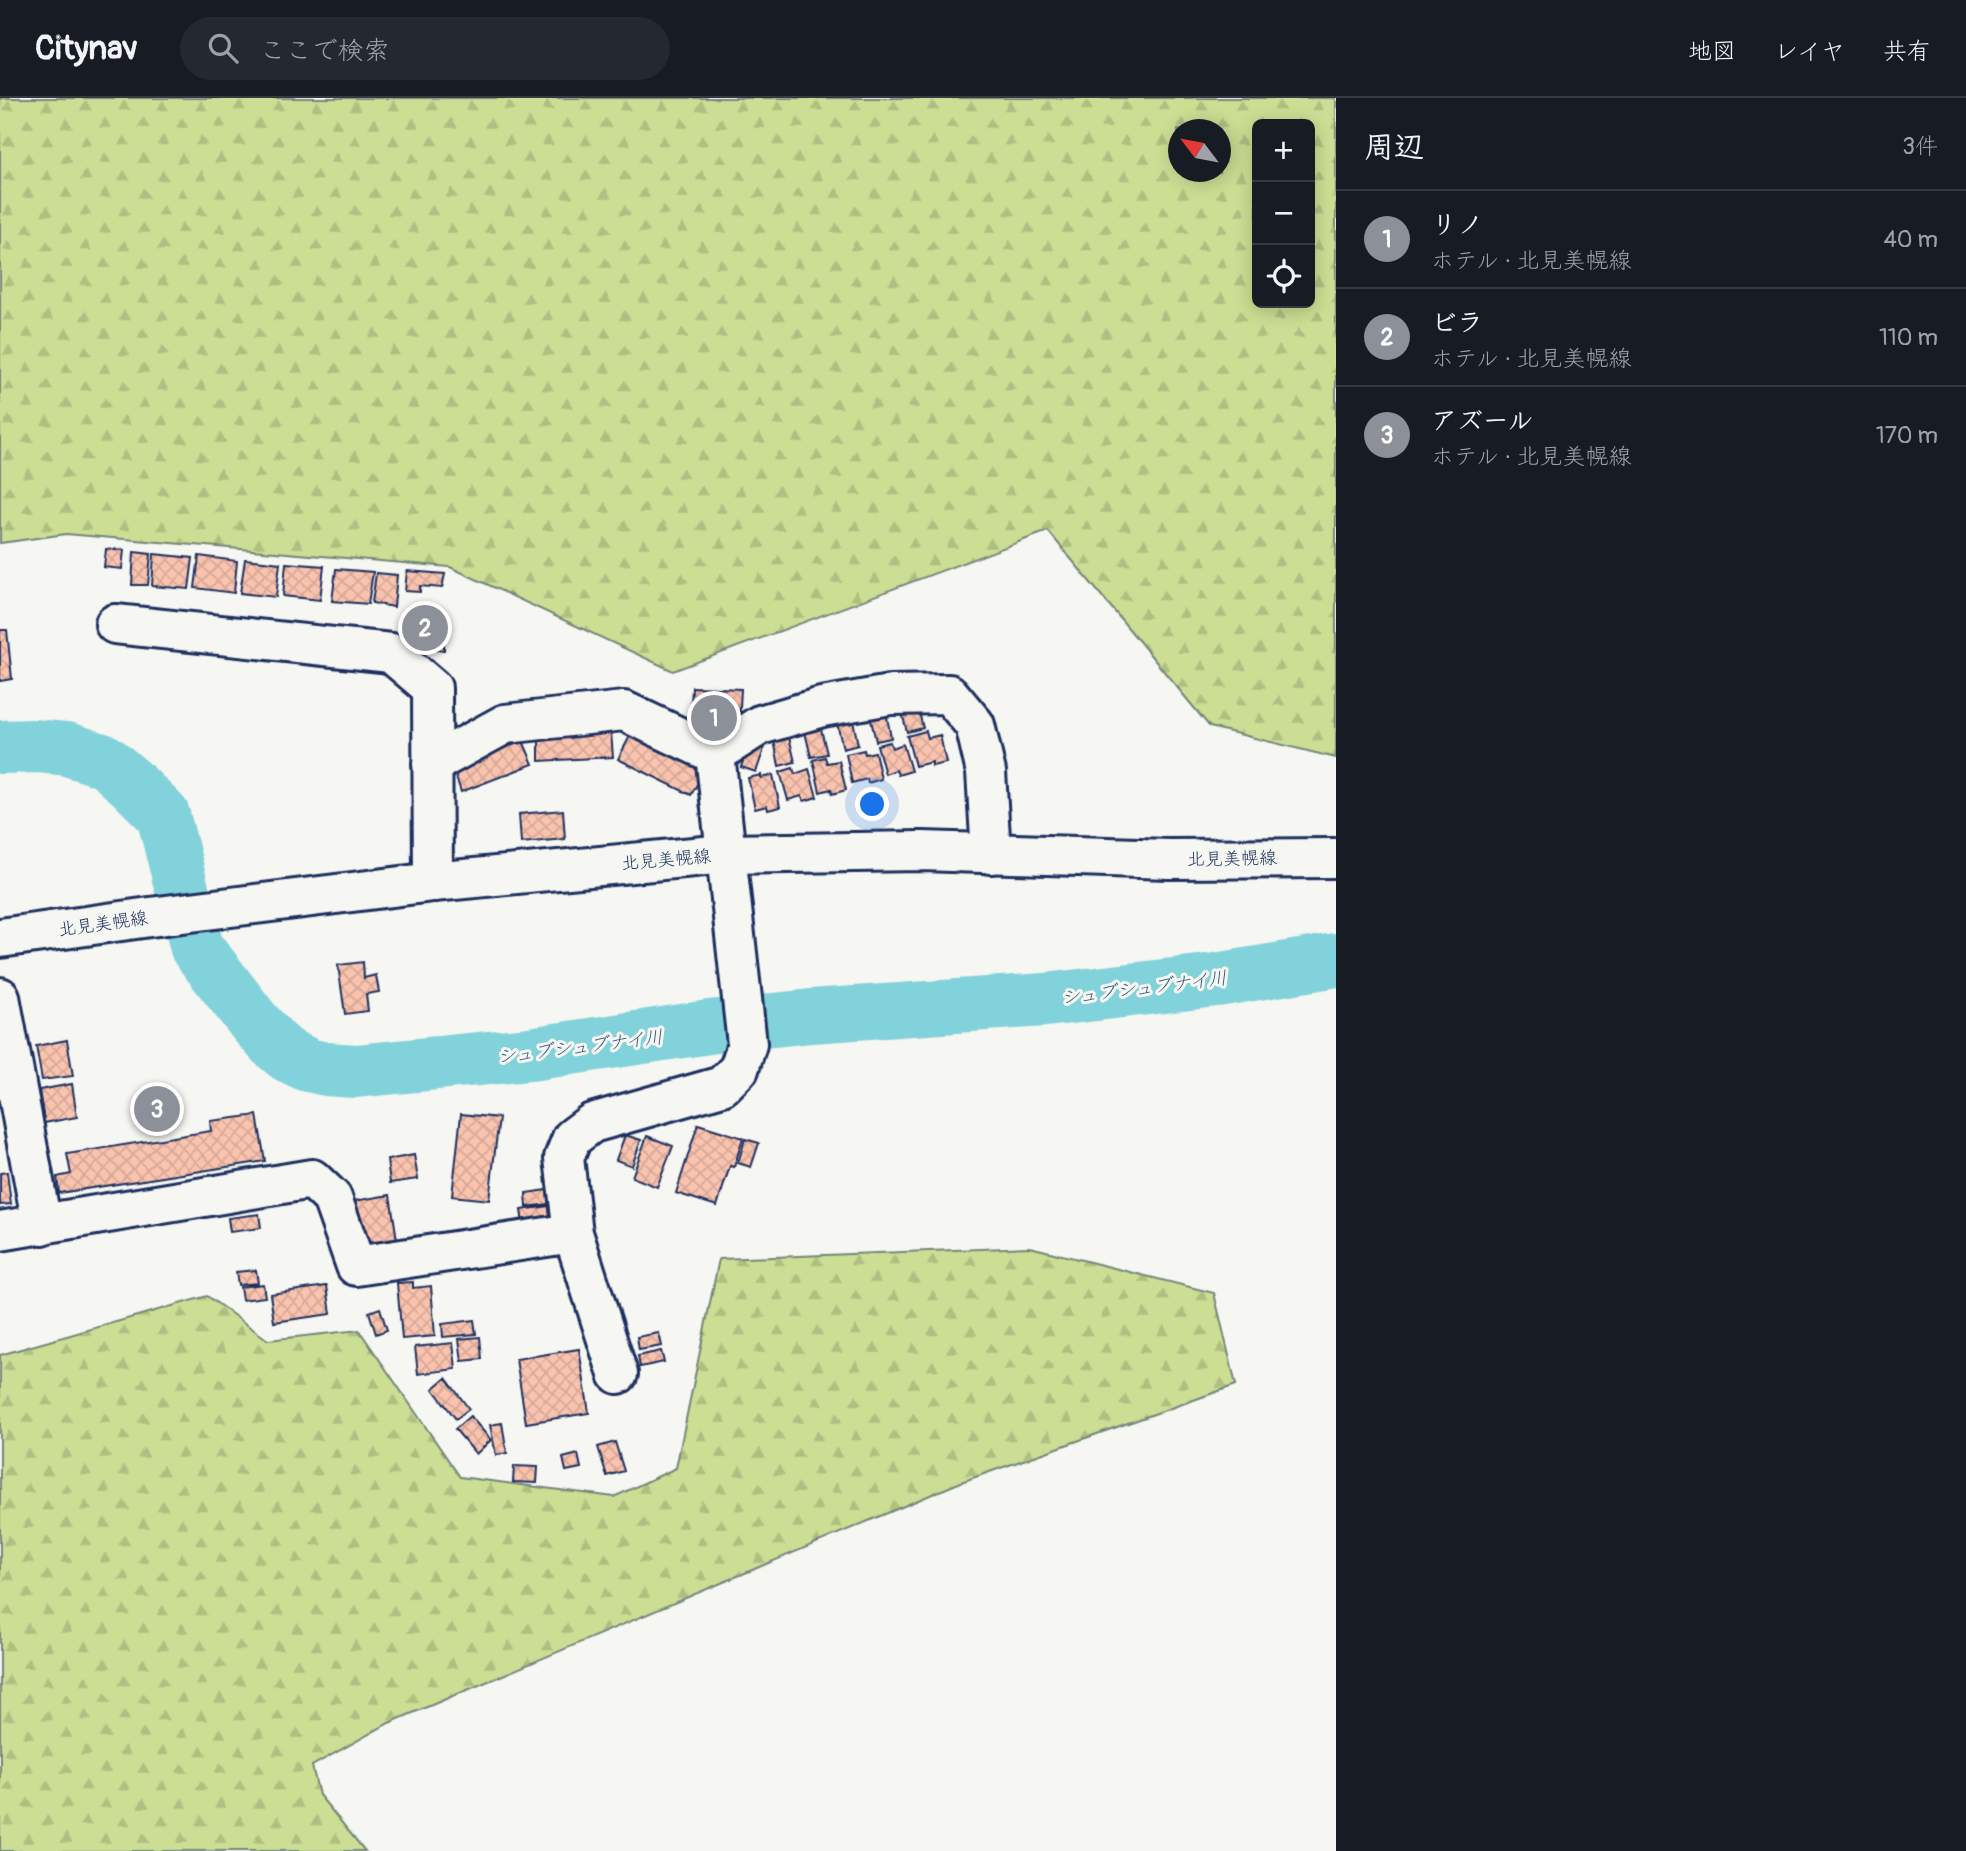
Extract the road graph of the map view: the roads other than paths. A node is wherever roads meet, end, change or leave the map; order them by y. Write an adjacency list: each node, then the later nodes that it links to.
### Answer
1 (115, 624): 3 (street)
2 (715, 754): 3 (street); 4 (street); 5 (street)
3 (432, 764): 7 (street)
4 (726, 854): 5 (street, 北見美幌線); 7 (street, 北見美幌線); 12 (street)
5 (991, 854): 6 (street, 北見美幌線)
6 (1336, 858)
7 (433, 882): 8 (street, 北見美幌線)
8 (0, 938)
9 (0, 997): 10 (street)
10 (42, 1225): 11 (street); 12 (street)
11 (0, 1231)
12 (573, 1233): 13 (street)
13 (618, 1374)

